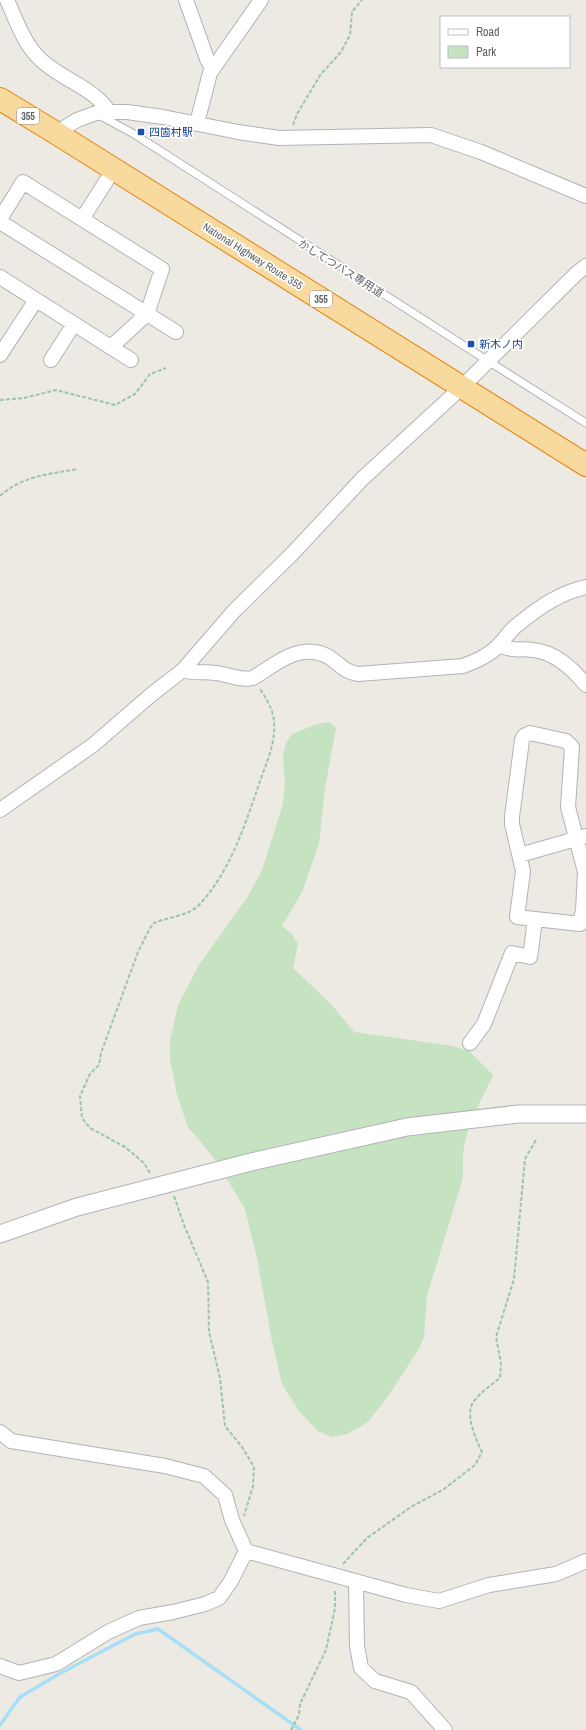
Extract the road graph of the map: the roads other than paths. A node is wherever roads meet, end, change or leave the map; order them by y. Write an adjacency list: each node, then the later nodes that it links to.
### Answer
1 (7, 0): 6 (street)
2 (186, 0): 4 (street)
3 (261, 0): 4 (street)
4 (212, 68): 7 (street)
5 (0, 99): 8 (highway, National Highway Route 355 / 355)
6 (102, 112): 7 (street); 8 (street); 23 (lane, かしてつバス専用道)
7 (197, 124): 10 (street)
8 (56, 132): 9 (highway, National Highway Route 355 / 355)
9 (114, 169): 11 (street); 24 (highway, National Highway Route 355 / 355)
10 (586, 196)
11 (82, 219): 12 (street); 16 (street)
12 (0, 221): 16 (street)
13 (586, 266): 23 (street)
14 (0, 277): 15 (street)
15 (36, 300): 17 (street); 20 (street)
16 (147, 314): 18 (street); 19 (street)
17 (74, 324): 19 (street); 21 (street)
18 (176, 332)
19 (111, 347): 22 (street)
20 (0, 356)
21 (51, 360)
22 (131, 360)
23 (488, 362): 24 (street); 25 (lane, かしてつバス専用道)
24 (462, 387): 26 (highway, National Highway Route 355 / 355); 29 (street)
25 (586, 422)
26 (586, 465)
27 (586, 587): 28 (street)
28 (499, 645): 29 (street); 30 (street)
29 (183, 670): 31 (street)
30 (586, 685)
31 (0, 810)
32 (581, 837): 33 (street); 33 (street); 34 (street)
33 (520, 855): 34 (street)
34 (535, 920): 35 (street)
35 (470, 1043)
36 (586, 1114): 37 (street)
37 (0, 1234)
38 (0, 1432): 39 (street)
39 (246, 1551): 41 (street); 42 (street)
40 (586, 1561): 41 (street)
41 (356, 1581): 43 (street)
42 (0, 1666)
43 (445, 1730)

